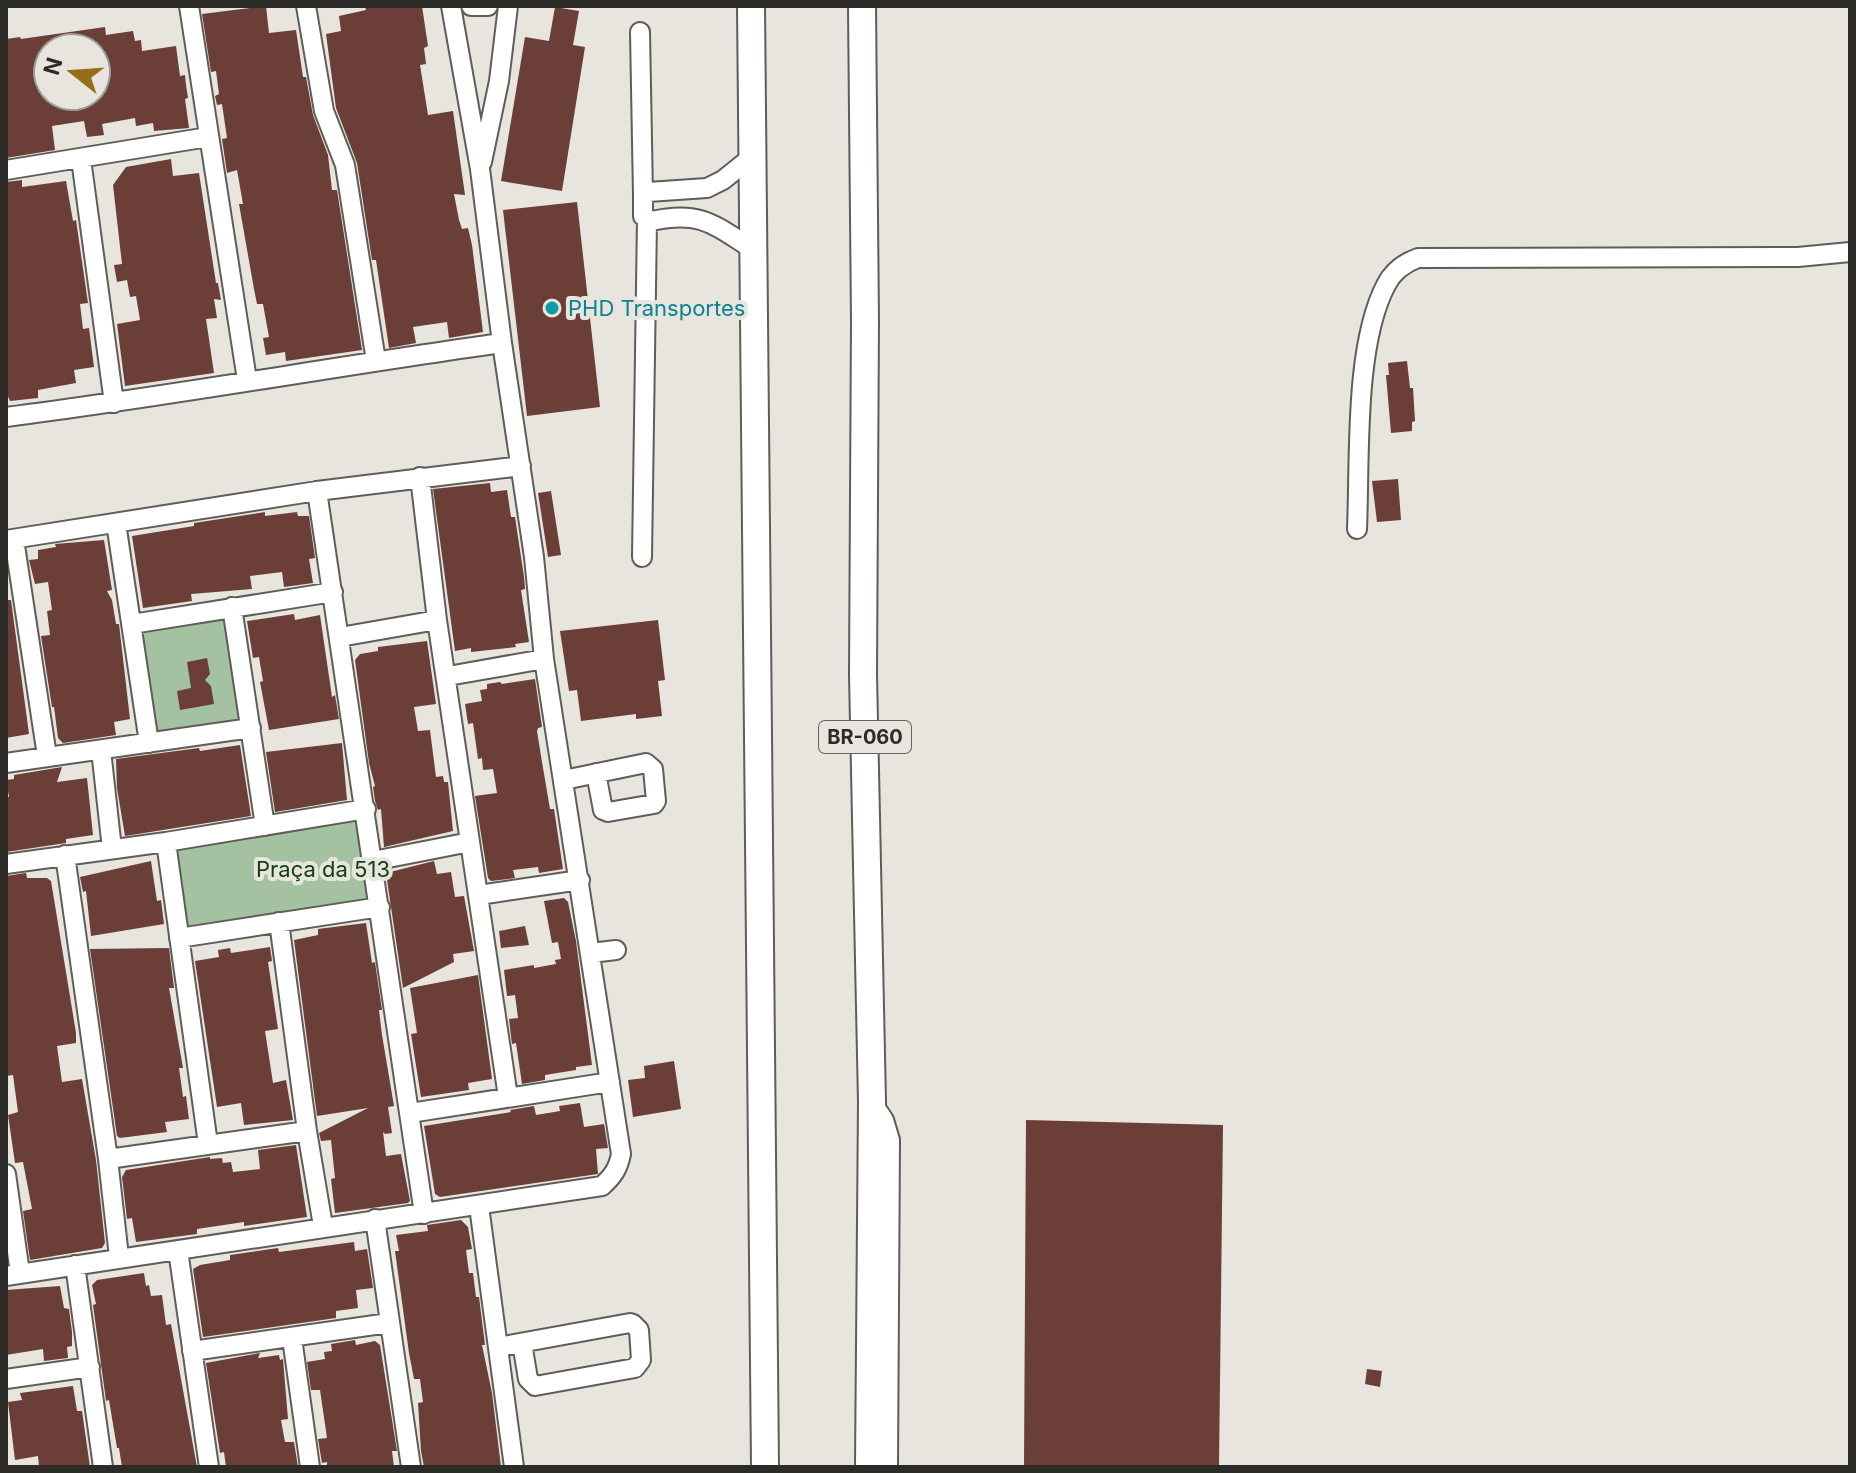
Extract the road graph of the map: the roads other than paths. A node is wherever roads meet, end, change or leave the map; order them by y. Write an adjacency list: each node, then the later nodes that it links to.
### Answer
1 (189, 6): 10 (street)
2 (306, 6): 20 (street)
3 (451, 6): 13 (street)
4 (471, 6): 5 (street)
5 (488, 6)
6 (508, 6): 13 (street)
7 (751, 6): 11 (highway)
8 (862, 6): 62 (highway, BR-060)
9 (640, 32): 15 (street)
10 (208, 137): 12 (street); 21 (street)
11 (753, 156): 15 (street); 17 (highway)
12 (81, 159): 14 (street); 22 (street)
13 (480, 169): 19 (street)
14 (6, 170)
15 (643, 196): 16 (street)
16 (647, 220): 17 (street); 30 (street)
17 (754, 250): 88 (highway)
18 (1850, 252): 28 (street)
19 (502, 343): 20 (street); 24 (street)
20 (376, 361): 21 (street)
21 (247, 380): 22 (street)
22 (114, 403): 23 (street)
23 (6, 417)
24 (521, 466): 25 (street); 36 (street)
25 (420, 477): 26 (street); 33 (street)
26 (317, 491): 27 (street); 31 (street)
27 (116, 523): 29 (street); 34 (street)
28 (1357, 529)
29 (10, 540): 41 (street)
30 (642, 557)
31 (333, 592): 32 (street); 35 (street)
32 (232, 607): 34 (street); 38 (street)
33 (437, 620): 35 (street); 37 (street)
34 (132, 624): 39 (street)
35 (340, 637): 45 (street)
36 (544, 659): 37 (street); 44 (street)
37 (448, 676): 48 (street)
38 (251, 728): 39 (street); 46 (street)
39 (149, 743): 40 (street)
40 (101, 750): 41 (street); 49 (street)
41 (47, 756): 42 (street)
42 (6, 763)
43 (596, 773): 44 (street)
44 (564, 780): 53 (street)
45 (366, 809): 46 (street); 51 (street)
46 (265, 826): 47 (street)
47 (166, 842): 49 (street); 57 (street)
48 (470, 842): 51 (street); 54 (street)
49 (112, 849): 50 (street)
50 (65, 855): 52 (street); 66 (street)
51 (373, 861): 55 (street)
52 (6, 864)
53 (580, 880): 54 (street); 59 (street)
54 (479, 895): 61 (street)
55 (380, 907): 56 (street); 63 (street)
56 (279, 922): 57 (street); 64 (street)
57 (179, 938): 65 (street)
58 (616, 950): 59 (street)
59 (591, 953): 60 (street)
60 (610, 1082): 61 (street); 68 (street)
61 (508, 1097): 63 (street)
62 (872, 1102): 89 (highway, BR-060); 90 (street)
63 (410, 1113): 69 (street)
64 (307, 1131): 65 (street); 71 (street)
65 (208, 1144): 66 (street)
66 (108, 1159): 73 (street)
67 (6, 1174): 75 (street)
68 (479, 1206): 69 (street); 79 (street)
69 (424, 1214): 70 (street)
70 (375, 1219): 71 (street); 76 (street)
71 (323, 1226): 72 (street)
72 (178, 1250): 73 (street); 80 (street)
73 (119, 1257): 74 (street)
74 (75, 1265): 75 (street); 81 (street)
75 (13, 1274)
76 (389, 1323): 77 (street); 86 (street)
77 (292, 1338): 80 (street); 85 (street)
78 (522, 1343): 78 (street); 79 (street)
79 (498, 1347): 87 (street)
80 (192, 1351): 84 (street)
81 (90, 1367): 82 (street); 83 (street)
82 (6, 1379)
83 (103, 1467)
84 (209, 1467)
85 (310, 1467)
86 (411, 1467)
87 (514, 1467)
88 (765, 1467)
89 (869, 1467)
90 (888, 1467)

